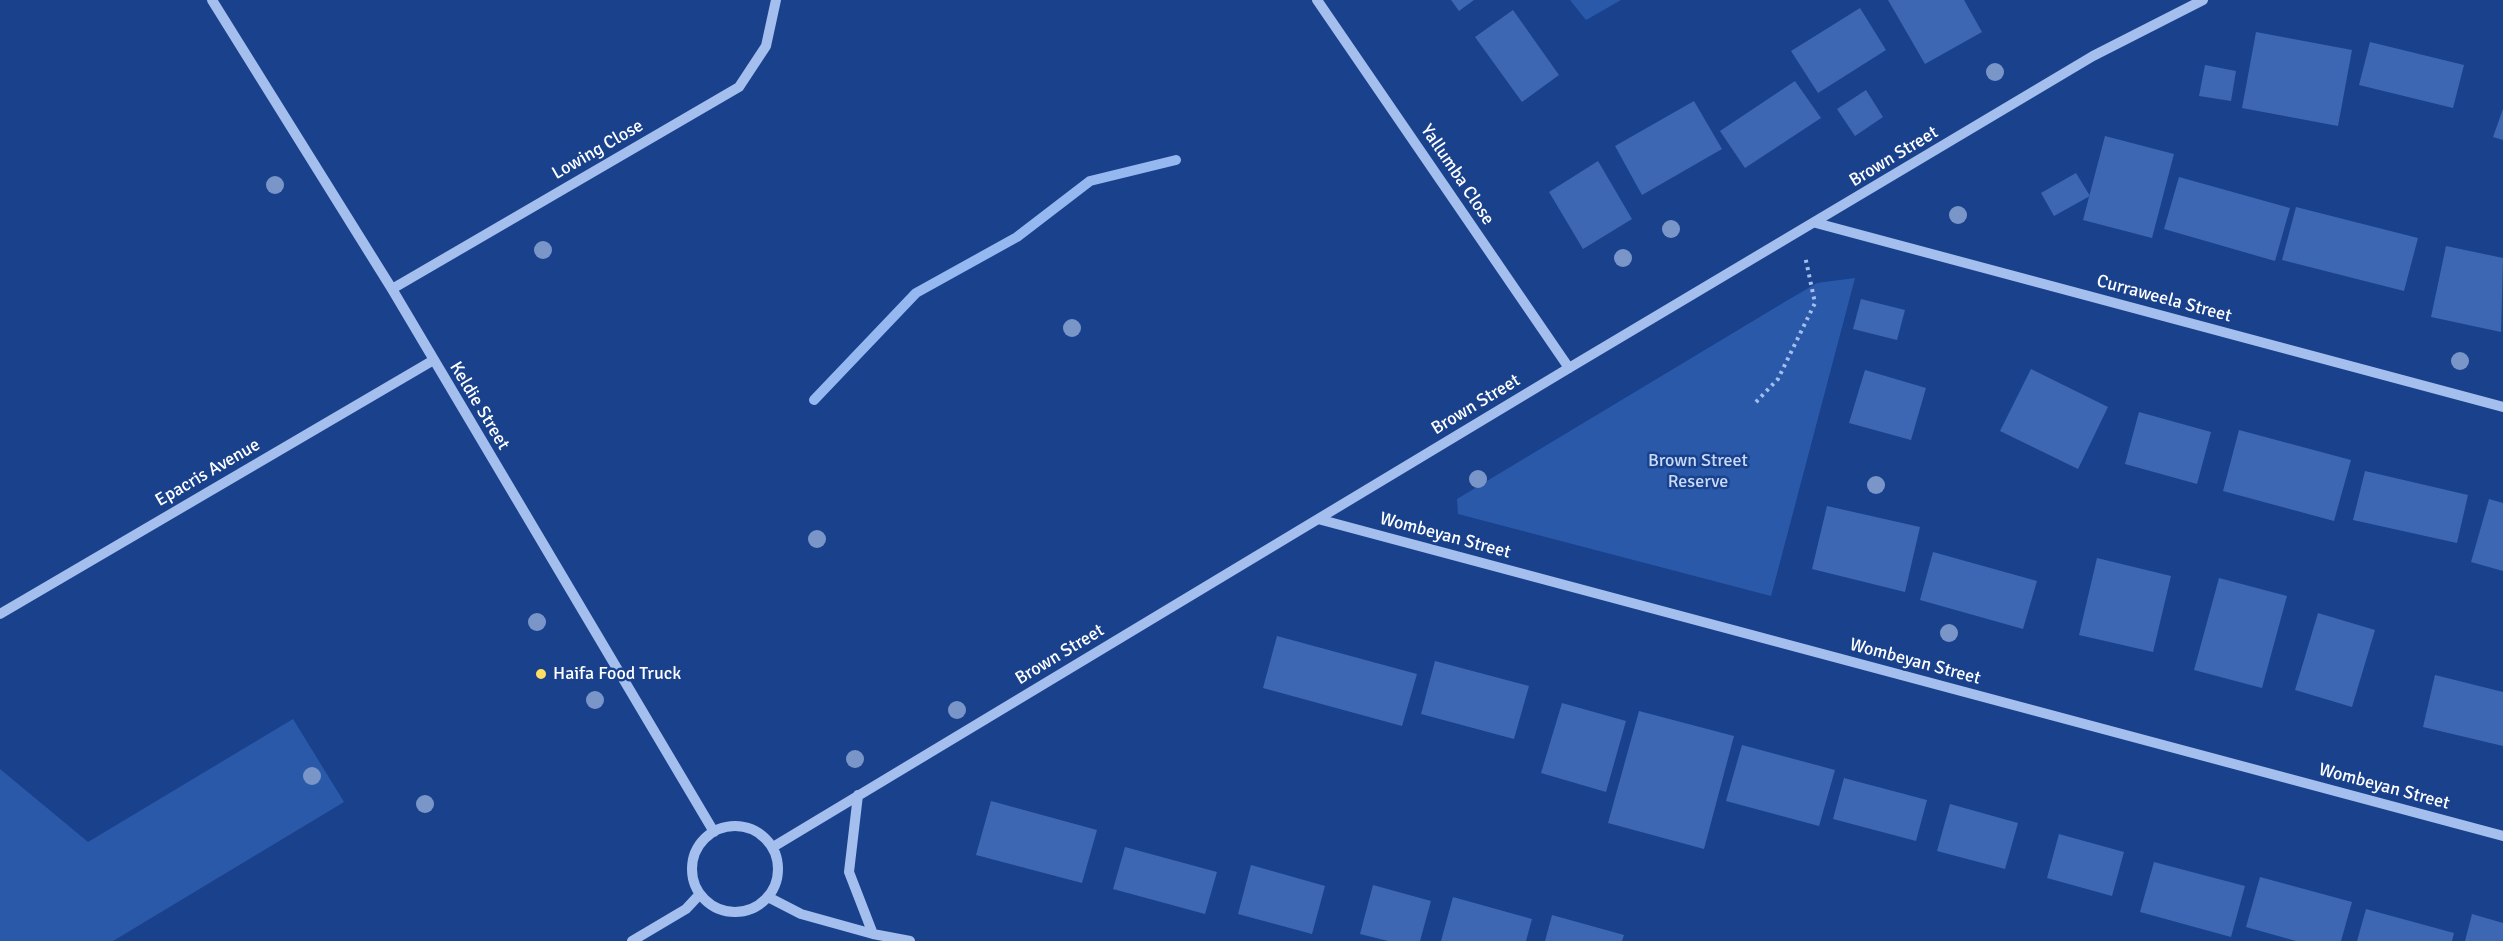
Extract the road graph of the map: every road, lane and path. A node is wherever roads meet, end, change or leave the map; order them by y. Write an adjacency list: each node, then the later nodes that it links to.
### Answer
1 (212, 0): 7 (street, Keldie Street)
2 (776, 0): 7 (street, Lowing Close)
3 (1317, 0): 9 (street, Yallumba Close)
4 (2203, 0): 5 (street, Brown Street)
5 (1816, 223): 6 (street, Brown Street); 11 (street, Curraweela Street)
6 (1800, 232): 9 (street, Brown Street); 10 (path)
7 (392, 289): 8 (street, Keldie Street)
8 (432, 361): 13 (street, Epacris Avenue); 15 (street, Keldie Street)
9 (1569, 368): 12 (street, Brown Street)
10 (1756, 402)
11 (2503, 407)
12 (1318, 519): 14 (street, Brown Street); 16 (street, Wombeyan Street)
13 (0, 614)
14 (858, 795): 17 (street, Brown Street); 20 (street)
15 (714, 832): 17 (street); 18 (street)
16 (2503, 836)
17 (773, 848): 19 (street)
18 (700, 894): 19 (street); 21 (street)
19 (768, 897): 20 (street)
20 (873, 934): 22 (street)
21 (632, 941)
22 (910, 941)

